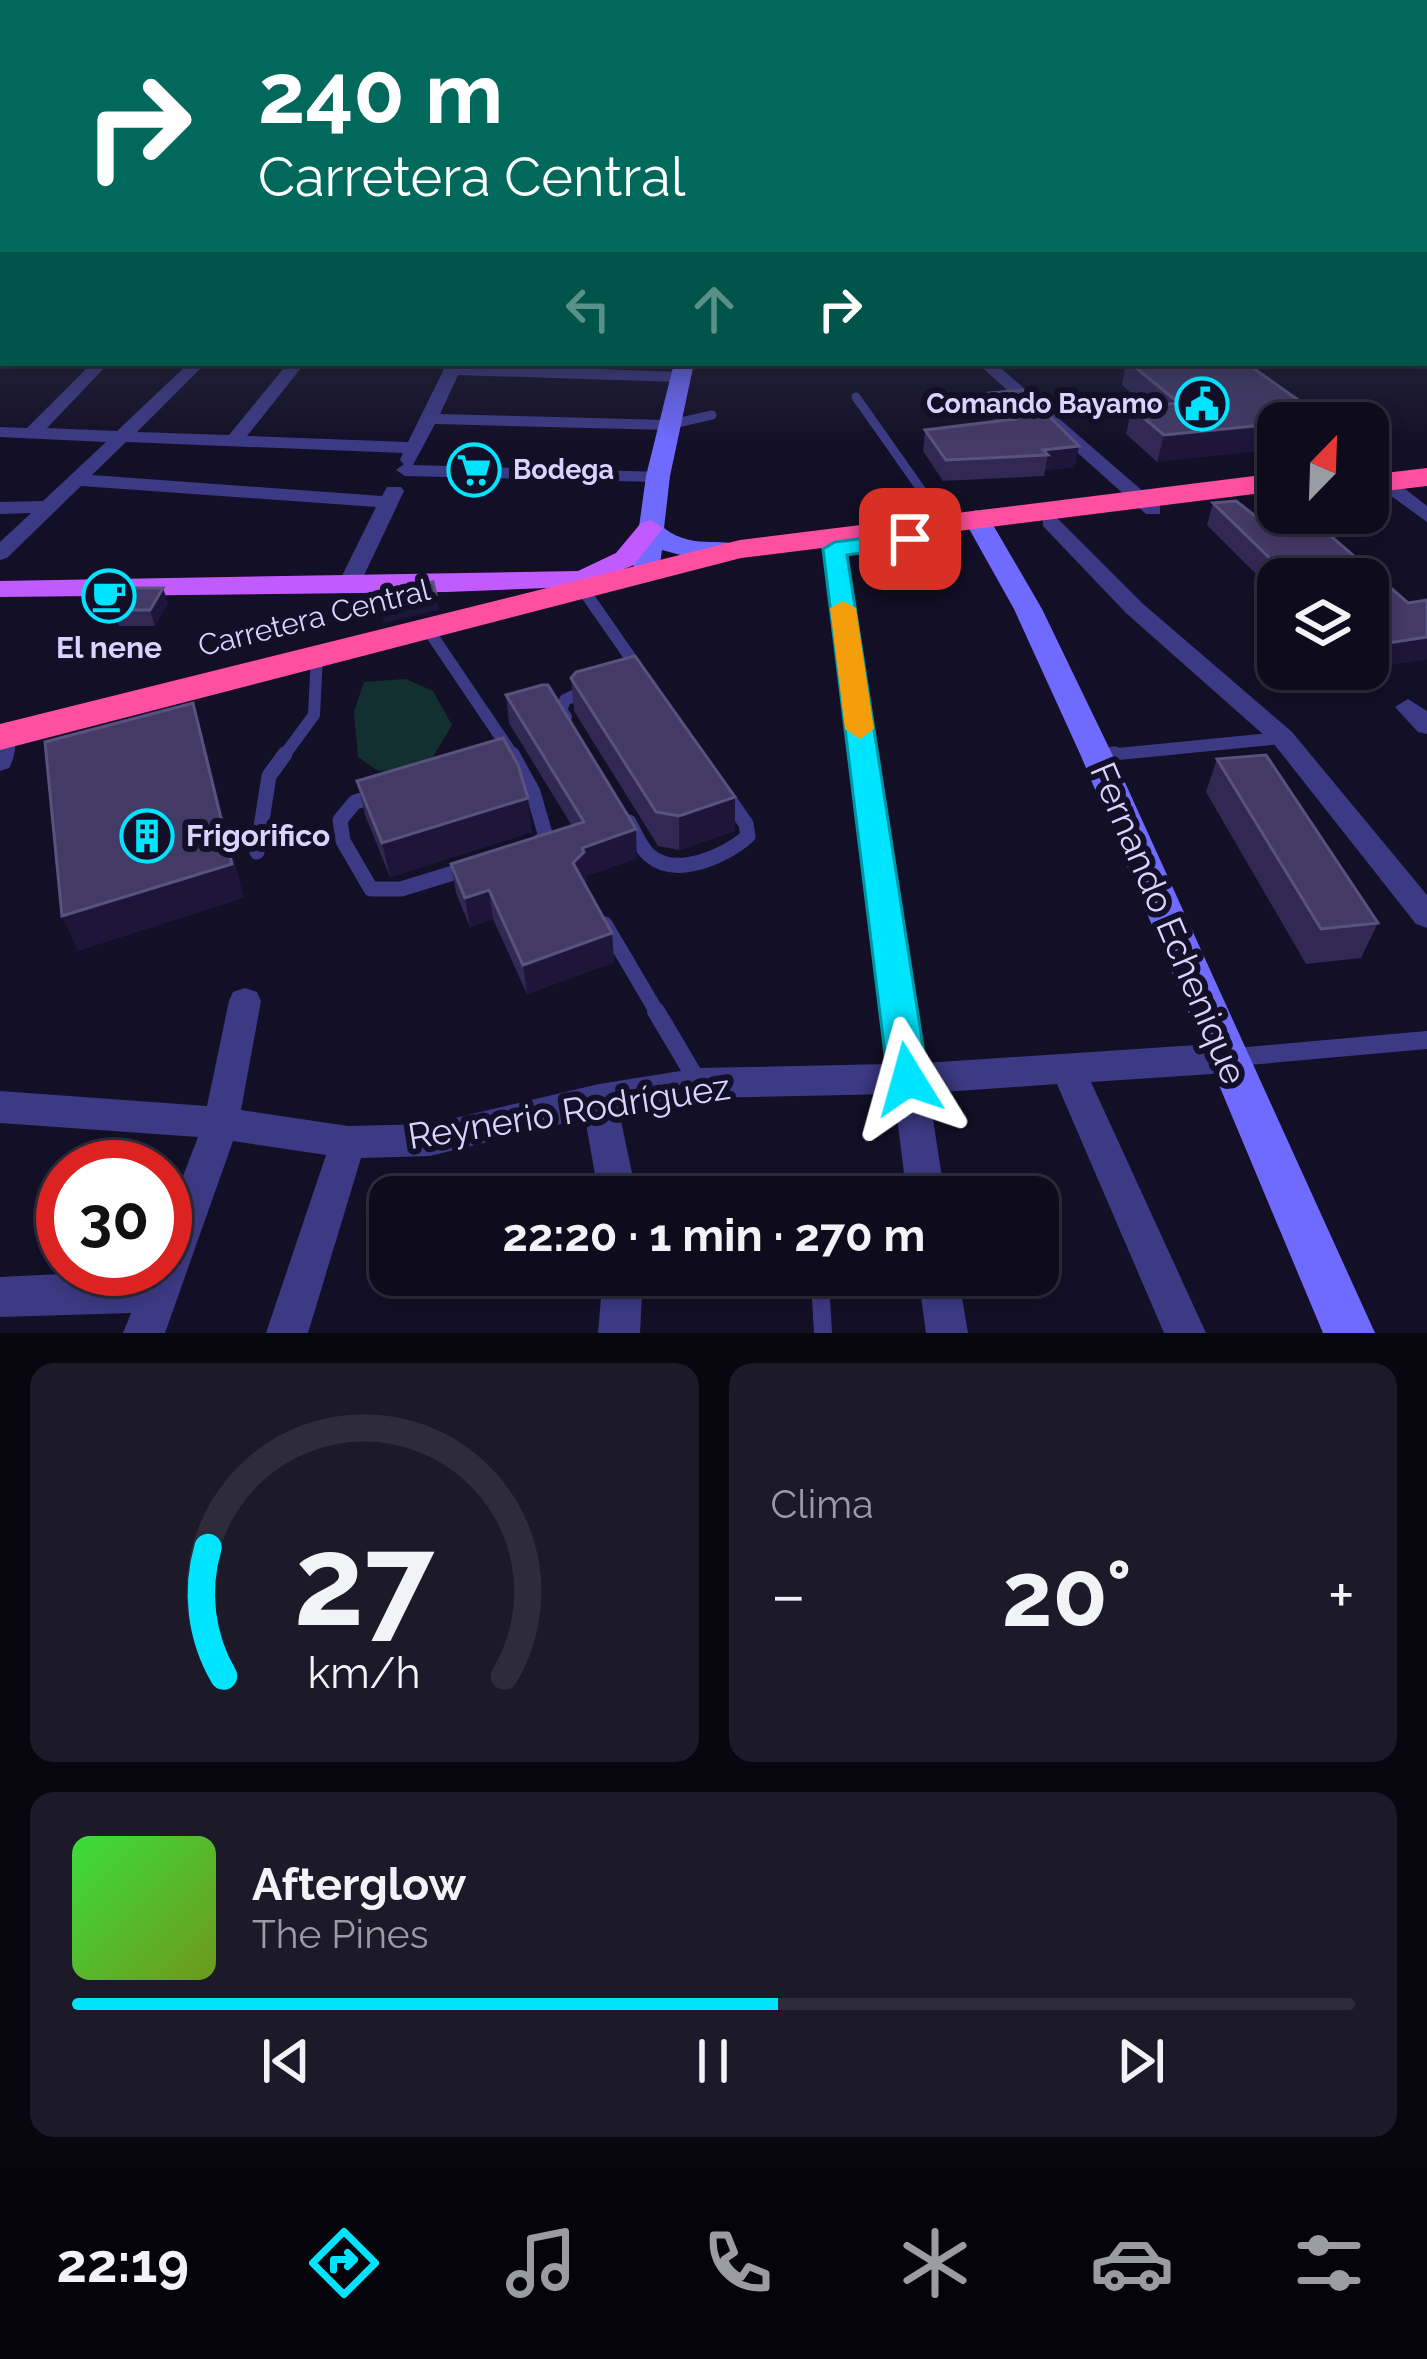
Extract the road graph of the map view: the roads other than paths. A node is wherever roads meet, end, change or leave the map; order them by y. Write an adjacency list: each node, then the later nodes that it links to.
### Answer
1 (98, 366): 12 (street)
2 (196, 366): 13 (street)
3 (295, 366): 14 (street)
4 (989, 366): 27 (street)
5 (454, 367): 6 (street); 9 (street)
6 (683, 370): 10 (street)
7 (856, 397): 32 (lane)
8 (712, 415): 10 (lane)
9 (428, 418): 10 (street); 15 (street)
10 (668, 425): 19 (street)
11 (0, 432): 12 (street)
12 (32, 433): 13 (street)
13 (123, 437): 14 (street); 22 (street)
14 (233, 442): 15 (street)
15 (415, 448): 17 (street)
16 (1427, 464): 18 (highway)
17 (405, 470): 19 (street); 26 (street)
18 (1389, 473)
19 (658, 476): 33 (street)
20 (1389, 477): 21 (highway)
21 (1427, 477)
22 (76, 480): 26 (street); 28 (street)
23 (1257, 486): 27 (highway, Carretera Central)
24 (1389, 489): 30 (street)
25 (1257, 496): 27 (highway, Carretera Central)
26 (389, 502): 38 (street)
27 (1147, 504): 31 (highway, Carretera Central); 32 (highway, Carretera Central)
28 (47, 507): 29 (street); 36 (street)
29 (0, 508)
30 (1427, 516)
31 (1051, 522): 32 (highway, Carretera Central); 48 (street)
32 (968, 524): 34 (highway, Carretera Central); 51 (street, Fernando Echenique)
33 (650, 528): 35 (street); 37 (street); 40 (main road)
34 (833, 542): 35 (highway, Carretera Central); 37 (highway, Carretera Central); 65 (street)
35 (740, 549): 37 (highway, Carretera Central)
36 (0, 554)
37 (634, 574): 40 (highway, Carretera Central)
38 (349, 586): 39 (main road); 40 (main road)
39 (0, 590)
40 (531, 592): 41 (highway, Carretera Central); 43 (lane)
41 (426, 627): 42 (highway, Carretera Central); 50 (lane)
42 (317, 655): 49 (highway, Carretera Central); 57 (lane)
43 (620, 682)
44 (597, 687): 46 (lane)
45 (1427, 704): 47 (street)
46 (571, 725)
47 (1427, 726)
48 (1283, 738): 51 (lane); 60 (street)
49 (1, 745)
50 (511, 754): 52 (lane); 56 (lane)
51 (1097, 757): 63 (street, Fernando Echenique)
52 (489, 761)
53 (721, 787): 55 (lane)
54 (400, 788): 58 (lane)
55 (616, 800)
56 (529, 850)
57 (257, 852)
58 (486, 863)
59 (599, 912): 66 (lane)
60 (1427, 916)
61 (245, 1001): 69 (street)
62 (1427, 1040): 63 (lane, Reynerio Rodríguez)
63 (1227, 1058): 64 (street, Reynerio Rodríguez); 86 (street, Fernando Echenique)
64 (1069, 1070): 65 (street, Reynerio Rodríguez); 85 (street)
65 (908, 1079): 66 (street, Reynerio Rodríguez); 72 (street)
66 (699, 1083): 67 (street, Reynerio Rodríguez)
67 (598, 1099): 70 (street, Reynerio Rodríguez); 71 (street)
68 (0, 1107): 69 (street, Reynerio Rodríguez)
69 (221, 1123): 70 (street, Reynerio Rodríguez); 73 (street)
70 (348, 1142): 81 (street)
71 (614, 1176)
72 (923, 1176)
73 (192, 1206)
74 (36, 1296): 78 (street)
75 (160, 1296): 80 (street)
76 (622, 1296): 82 (street)
77 (941, 1296): 84 (street)
78 (0, 1297)
79 (820, 1298): 83 (lane)
80 (144, 1333)
81 (286, 1333)
82 (619, 1333)
83 (823, 1333)
84 (946, 1333)
85 (1185, 1333)
86 (1348, 1333)

